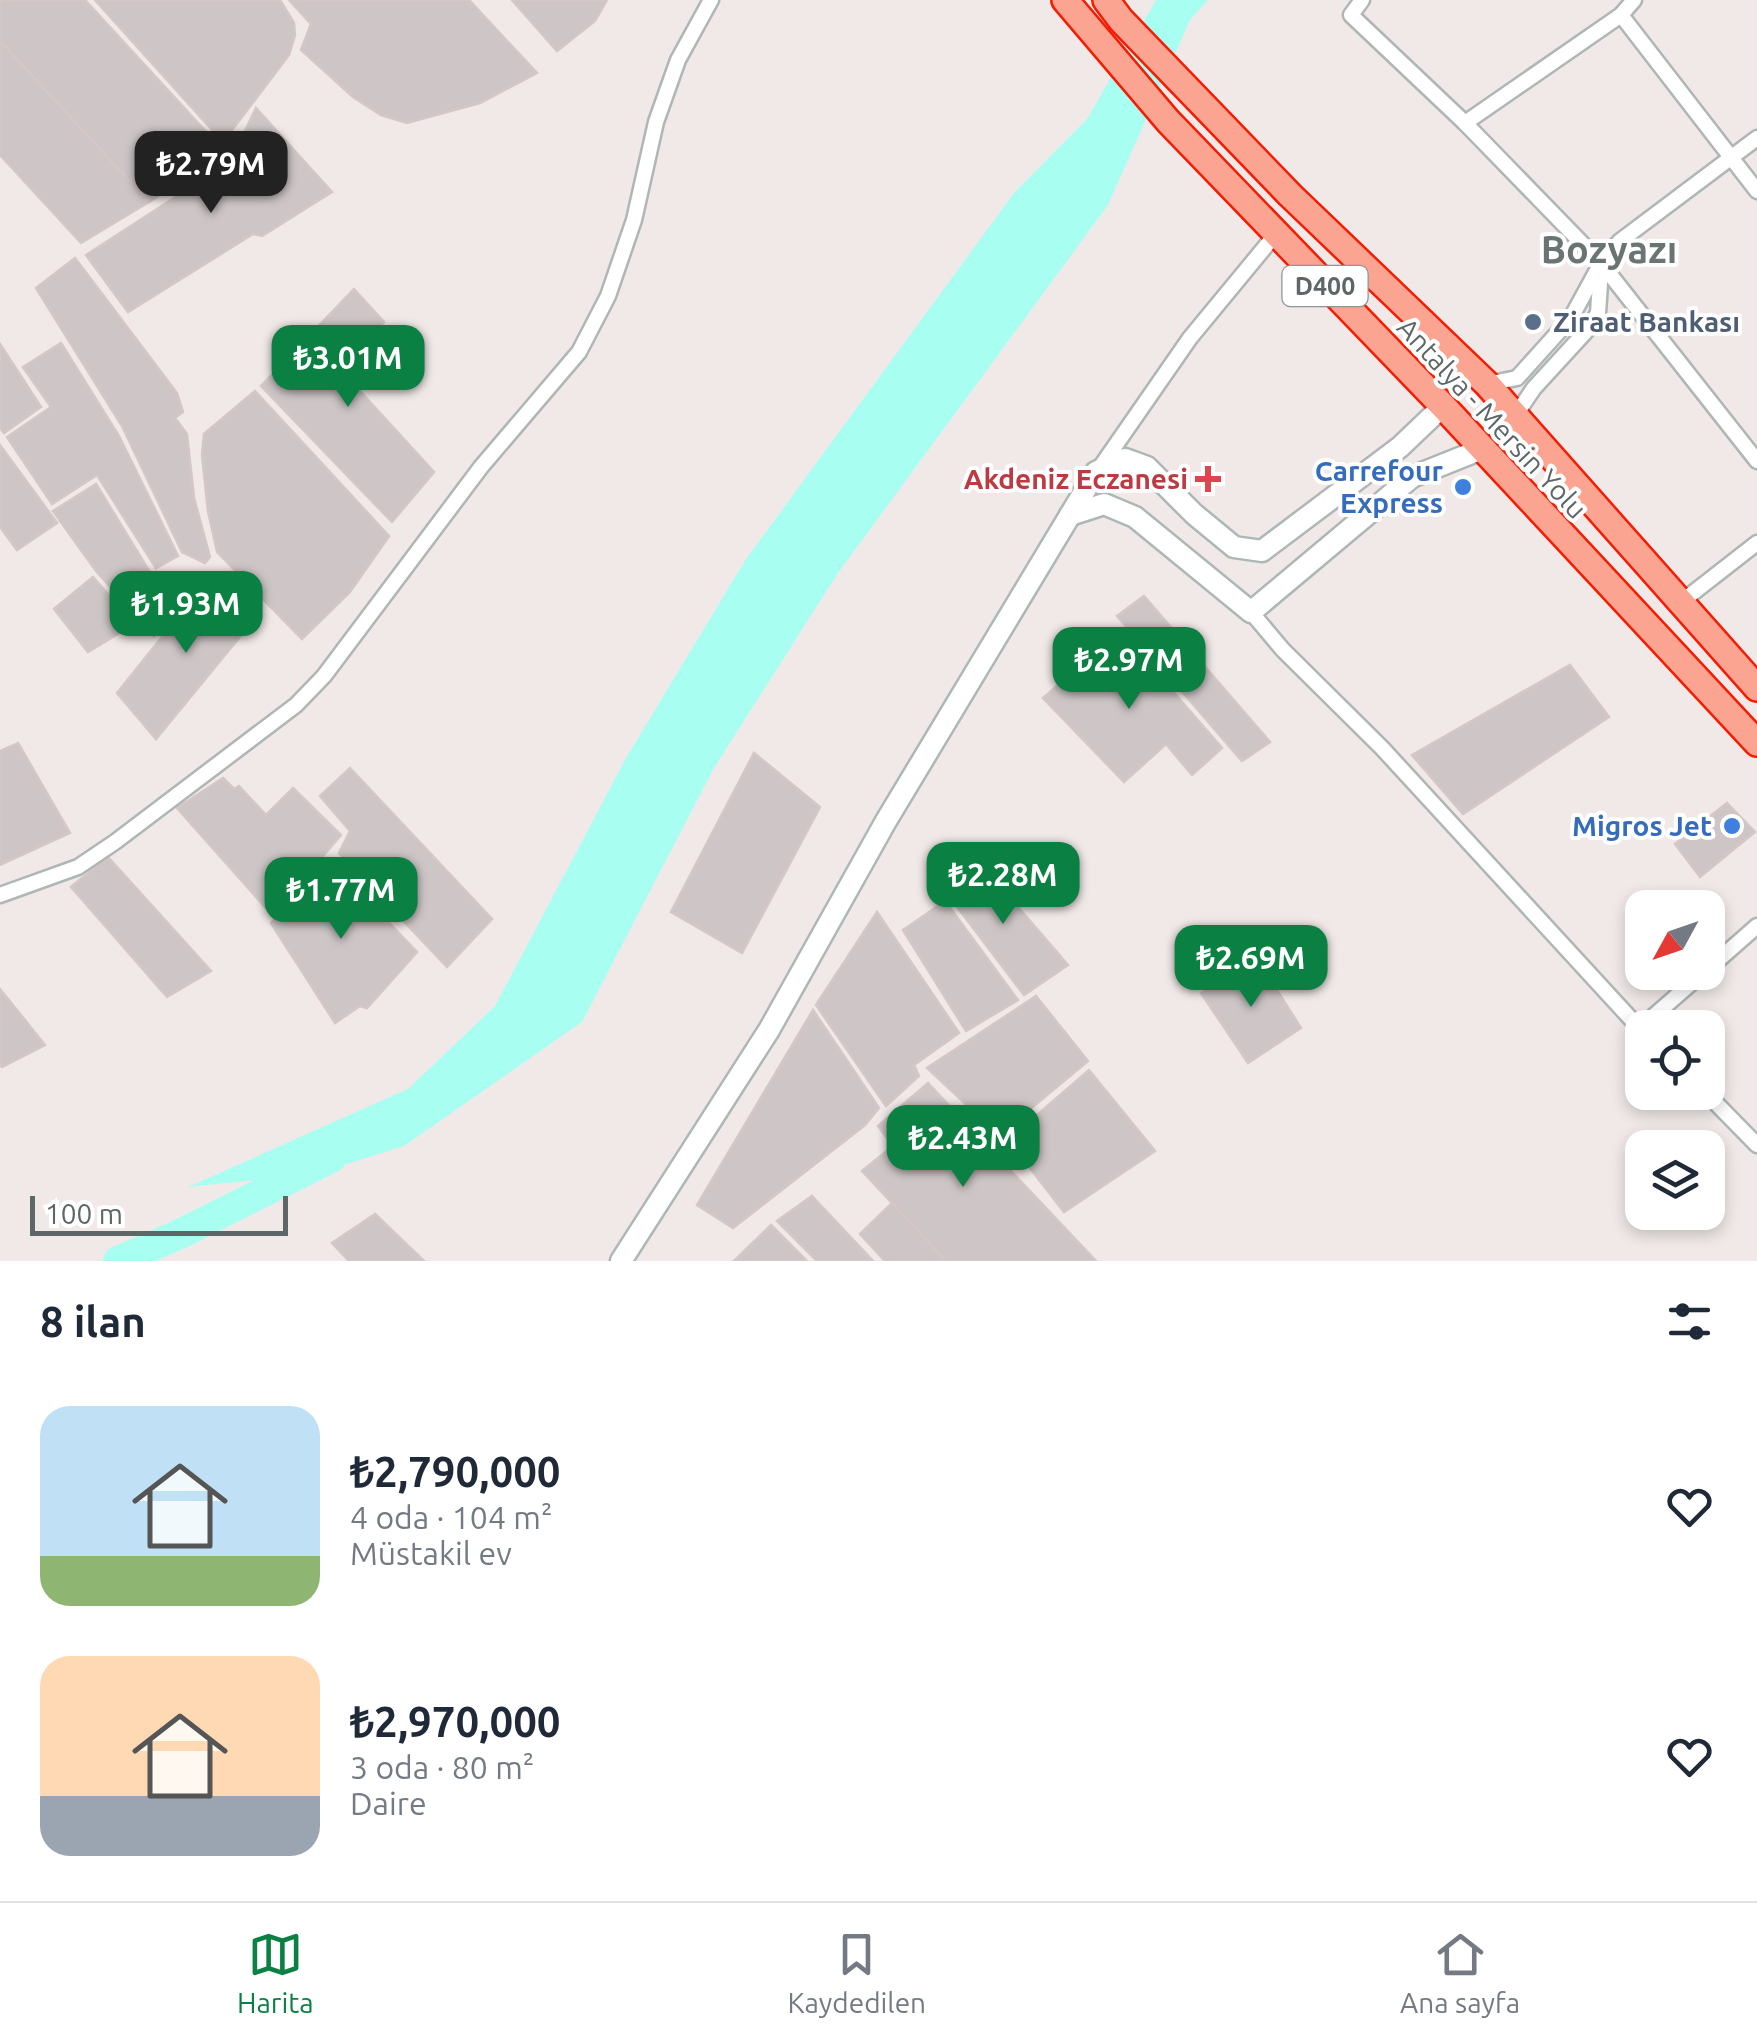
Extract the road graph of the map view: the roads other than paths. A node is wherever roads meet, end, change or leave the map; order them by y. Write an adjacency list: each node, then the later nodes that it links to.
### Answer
1 (710, 0): 25 (street)
2 (1065, 0): 11 (highway, Antalya - Mersin Yolu / D400)
3 (1362, 0): 7 (street)
4 (1634, 0): 6 (street)
5 (1113, 10): 13 (highway, Antalya - Mersin Yolu / D400)
6 (1621, 15): 7 (street); 9 (street)
7 (1465, 123): 12 (street)
8 (1757, 138): 9 (street)
9 (1730, 157): 10 (street); 12 (street)
10 (1757, 191)
11 (1275, 235): 14 (highway, Antalya - Mersin Yolu / D400); 18 (street)
12 (1601, 263): 13 (street); 15 (street); 17 (street)
13 (1487, 384): 14 (highway); 15 (highway, Antalya - Mersin Yolu / D400)
14 (1443, 406): 16 (highway, Antalya - Mersin Yolu / D400); 18 (street)
15 (1515, 416): 16 (highway); 21 (highway, Antalya - Mersin Yolu / D400)
16 (1482, 449): 22 (street); 24 (highway, Antalya - Mersin Yolu / D400)
17 (1757, 460)
18 (1096, 472): 19 (street)
19 (1070, 516): 22 (street); 33 (street)
20 (1757, 543): 21 (street)
21 (1680, 604): 23 (highway, Antalya - Mersin Yolu / D400)
22 (1251, 612): 30 (street)
23 (1757, 688)
24 (1757, 742)
25 (0, 894)
26 (1757, 926): 27 (street)
27 (1725, 954)
28 (1685, 990): 29 (street)
29 (1662, 1010)
30 (1625, 1012)
31 (1722, 1110): 32 (street)
32 (1757, 1145)
33 (621, 1261)

